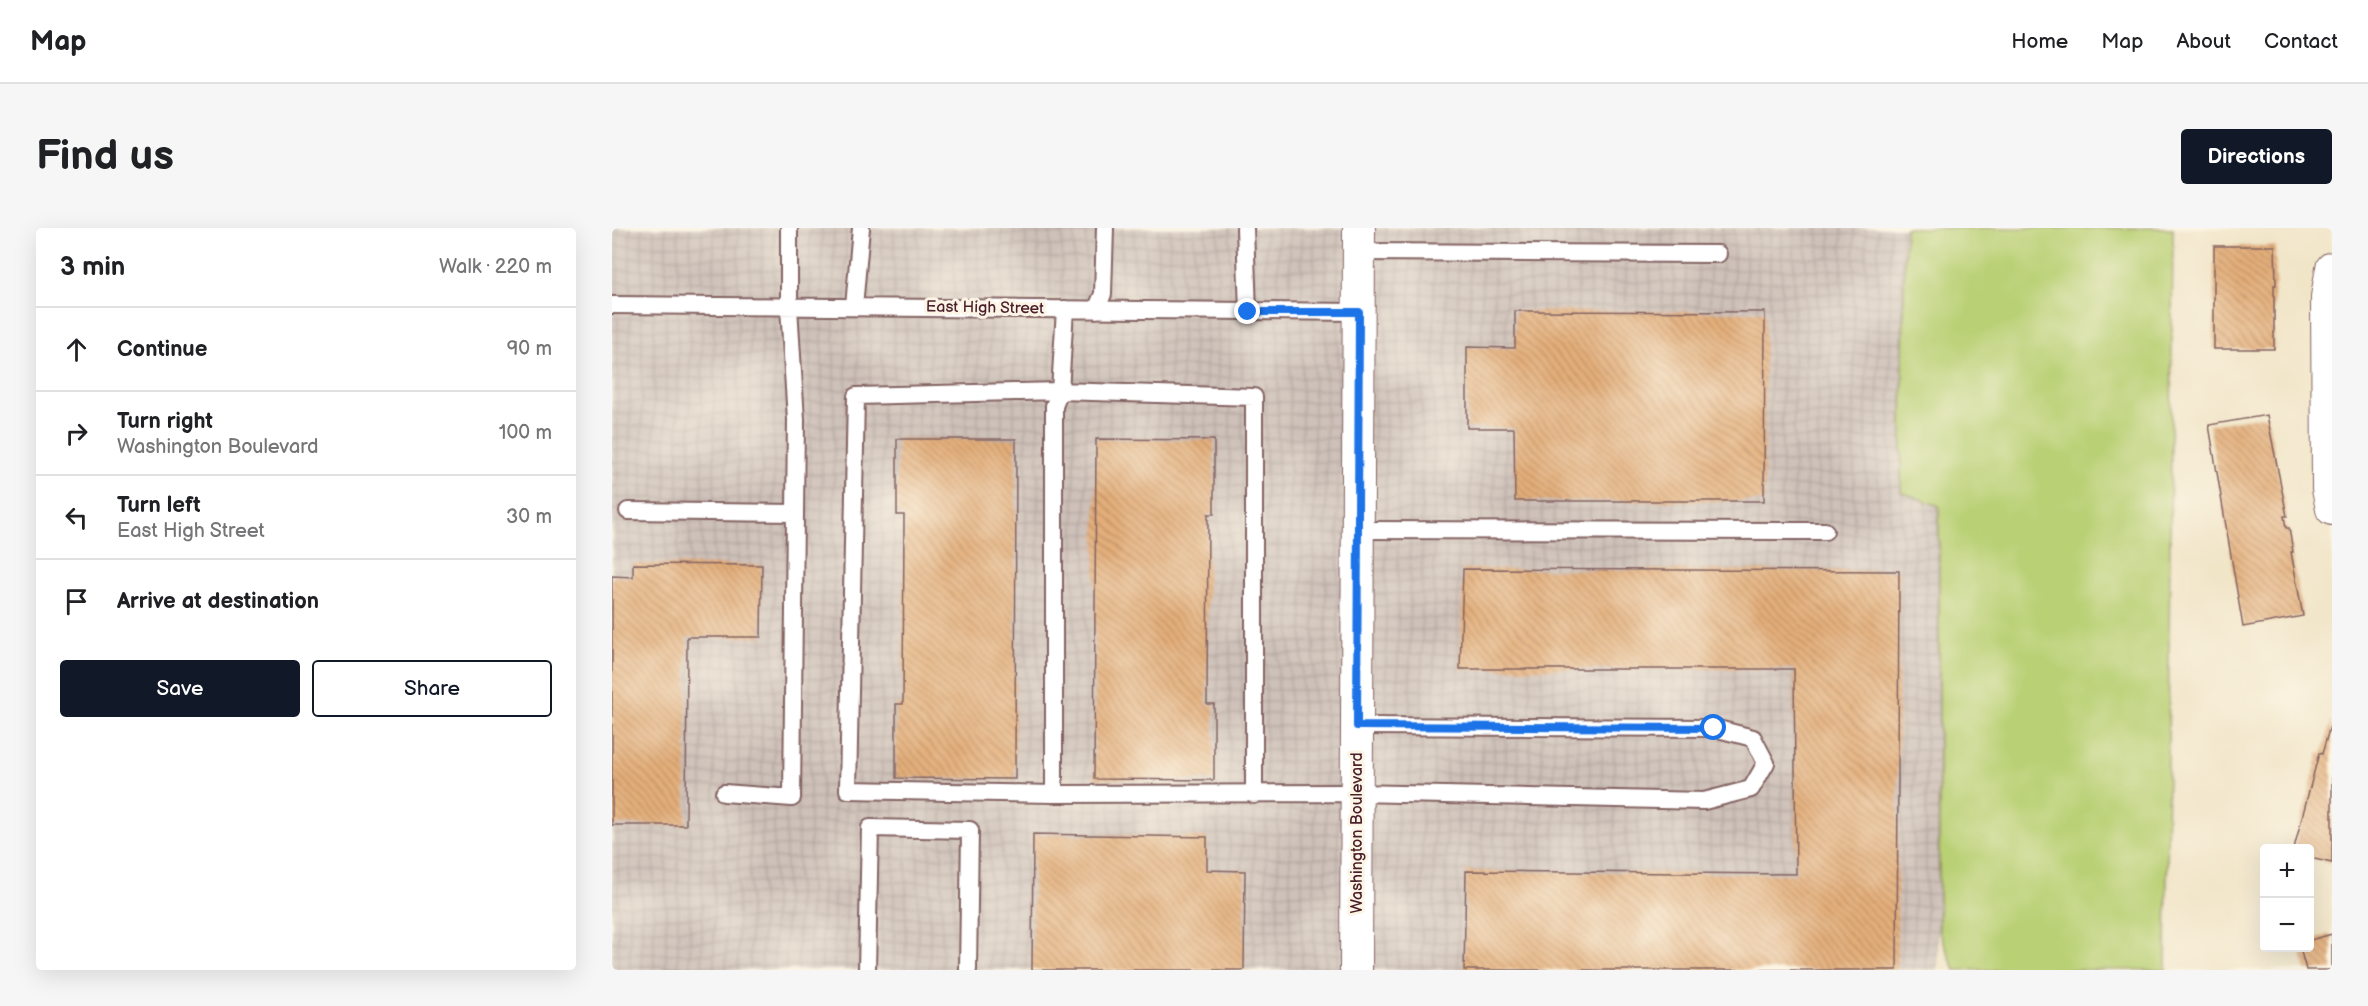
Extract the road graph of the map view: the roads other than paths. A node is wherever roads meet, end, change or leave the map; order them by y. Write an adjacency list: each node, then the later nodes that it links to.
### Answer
1 (789, 228): 9 (lane)
2 (861, 228): 10 (lane)
3 (1105, 228): 12 (lane)
4 (1245, 228): 13 (lane)
5 (1359, 240): 6 (lane); 14 (street, Washington Boulevard)
6 (1718, 254)
7 (2332, 268): 16 (street)
8 (612, 305): 9 (lane, East High Street)
9 (789, 307): 10 (lane, East High Street); 18 (lane)
10 (854, 307): 11 (lane, East High Street)
11 (1065, 309): 12 (lane, East High Street); 15 (lane)
12 (1096, 310): 13 (lane, East High Street)
13 (1248, 312): 14 (lane, East High Street)
14 (1359, 312): 19 (street, Washington Boulevard)
15 (1060, 391): 23 (lane); 23 (lane); 25 (lane)
16 (2332, 509)
17 (628, 511): 18 (lane)
18 (795, 513): 22 (lane)
19 (1358, 530): 20 (lane); 21 (street, Washington Boulevard)
20 (1825, 531)
21 (1357, 726): 24 (street, Washington Boulevard); 24 (lane)
22 (724, 793)
23 (1054, 794): 25 (lane)
24 (1356, 794): 25 (lane); 28 (street, Washington Boulevard)
25 (1254, 795)
26 (867, 970): 27 (lane)
27 (968, 970)
28 (1356, 970)

